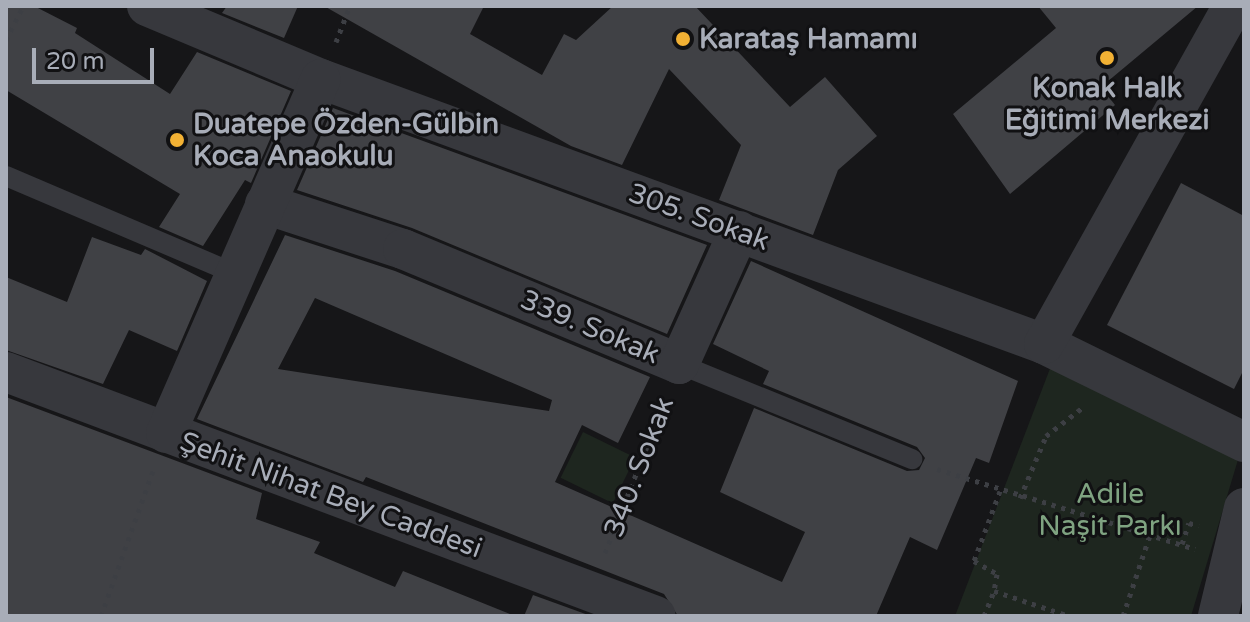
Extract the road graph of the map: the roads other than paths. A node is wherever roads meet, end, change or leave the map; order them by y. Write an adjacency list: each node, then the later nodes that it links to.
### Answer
1 (147, 6): 3 (street, 305. Sokak)
2 (1233, 6): 8 (street)
3 (321, 79): 5 (street); 6 (street, 305. Sokak)
4 (6, 176): 7 (lane)
5 (265, 204): 7 (street); 9 (street, 339. Sokak)
6 (739, 231): 8 (street, 305. Sokak); 9 (street, 340. Sokak)
7 (236, 274): 11 (street)
8 (1044, 344): 12 (street, 305. Sokak)
9 (679, 364): 13 (lane, 339. Sokak)
10 (6, 372): 11 (street, Şehit Nihat Bey Caddesi)
11 (166, 433): 15 (street, Şehit Nihat Bey Caddesi)
12 (1244, 442)
13 (912, 459)
14 (1244, 508): 16 (street)
15 (656, 616)
16 (1218, 616)

